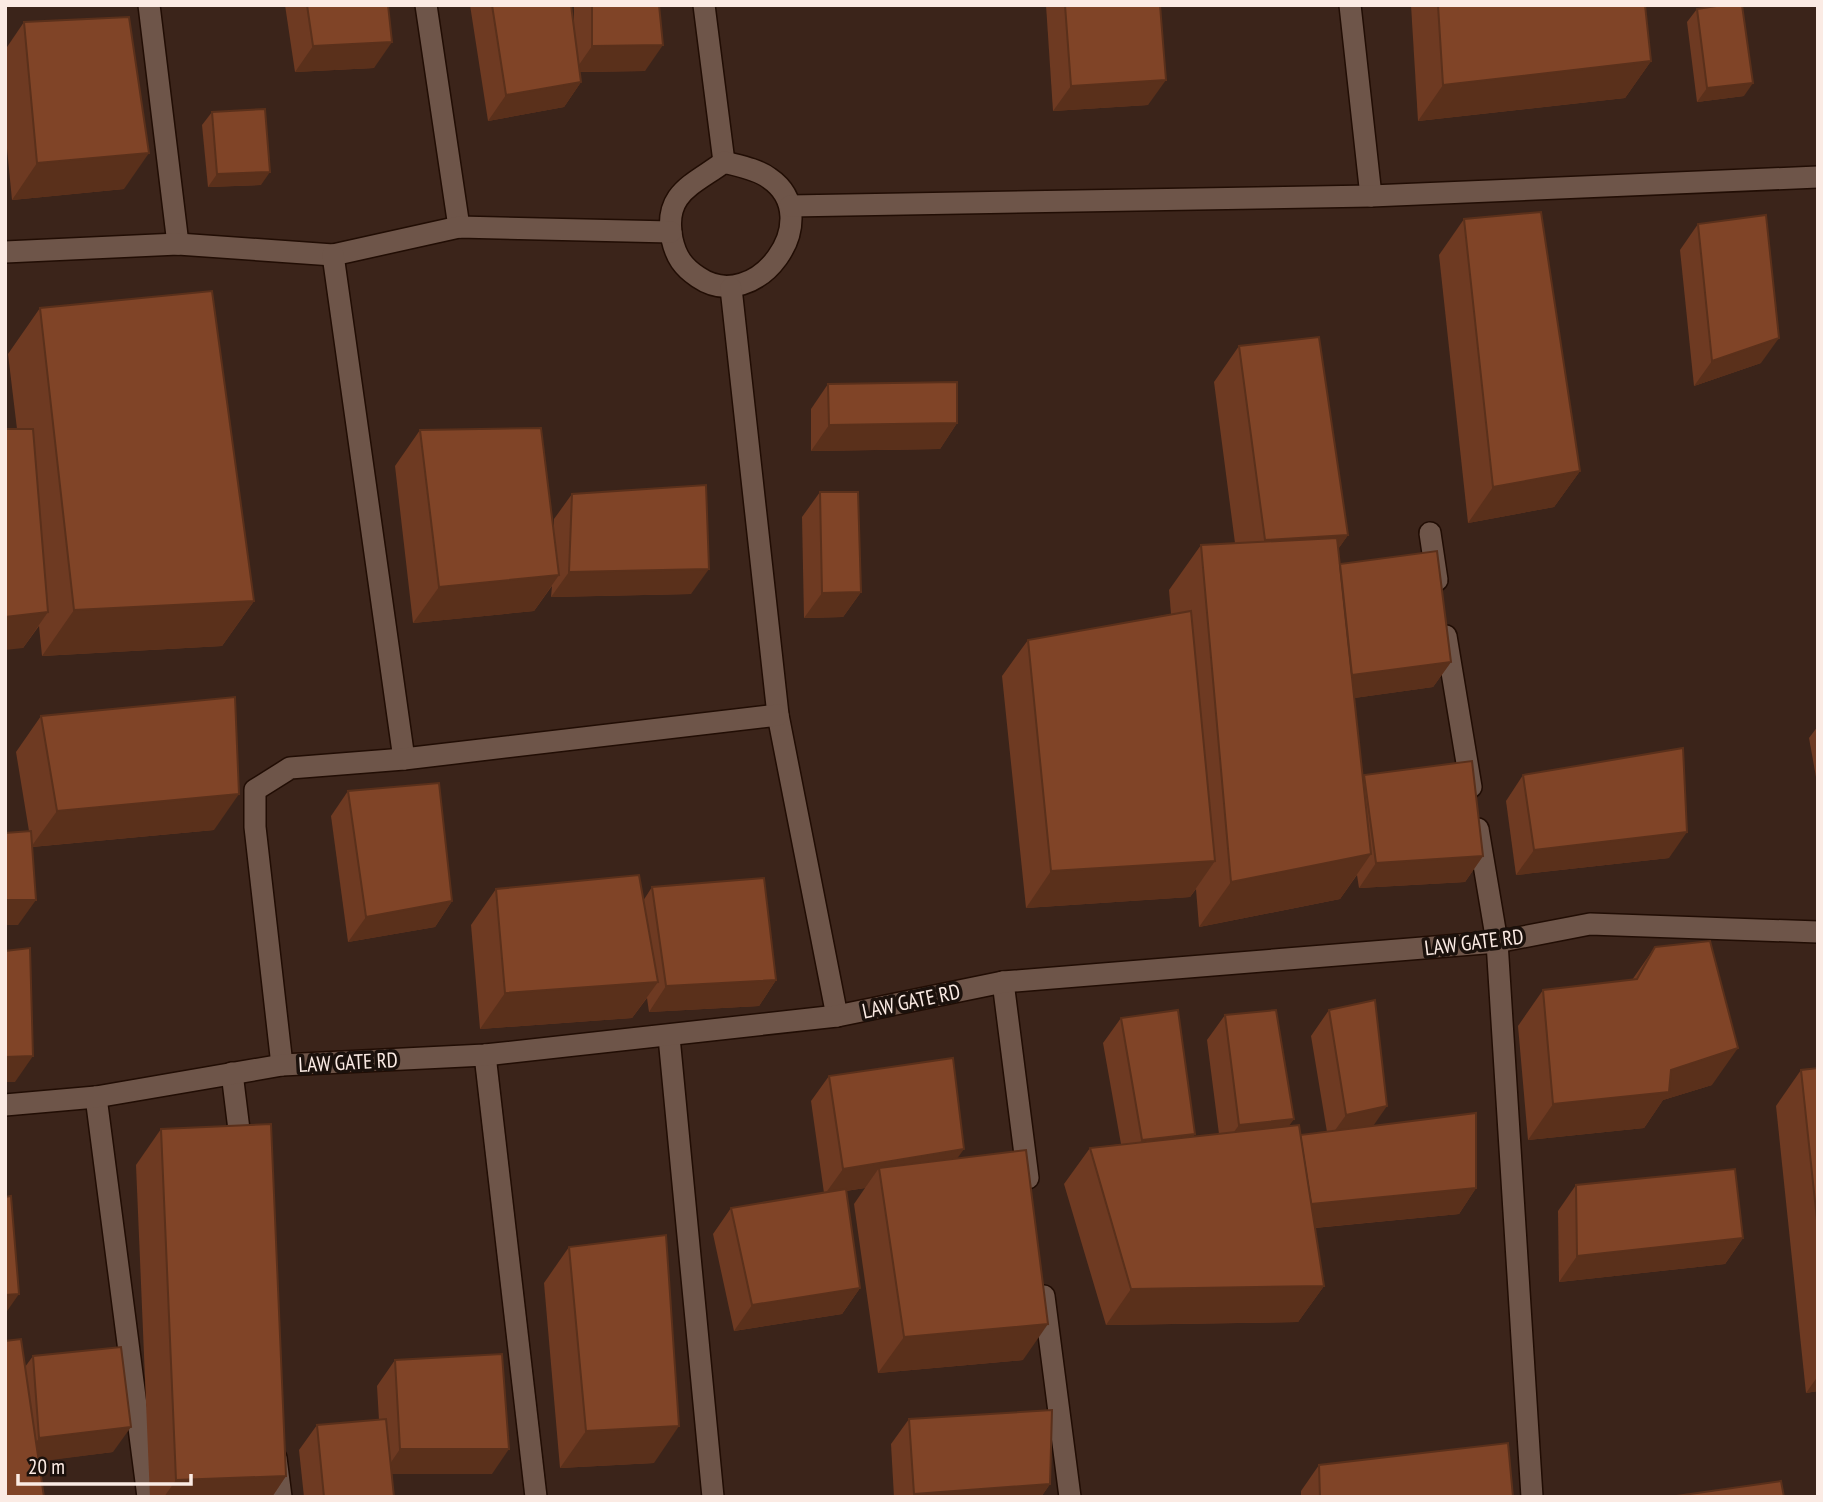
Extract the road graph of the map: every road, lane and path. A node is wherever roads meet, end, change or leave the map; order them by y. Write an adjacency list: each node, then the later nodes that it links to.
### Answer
1 (149, 5): 11 (street)
2 (426, 5): 9 (street)
3 (704, 5): 5 (street)
4 (1350, 5): 7 (street)
5 (724, 162): 8 (street); 10 (street)
6 (1818, 177): 7 (street)
7 (1371, 196): 8 (street)
8 (790, 206): 14 (street)
9 (459, 227): 10 (street); 13 (street)
10 (671, 232): 14 (street)
11 (178, 244): 12 (street); 13 (street)
12 (5, 252)
13 (333, 254): 17 (street)
14 (730, 288): 16 (street)
15 (1430, 533): 19 (street)
16 (778, 715): 17 (street); 21 (street)
17 (404, 759): 24 (street)
18 (1818, 932): 19 (street, LAW GATE RD)
19 (1497, 942): 20 (street, LAW GATE RD); 37 (street)
20 (1003, 982): 21 (street, LAW GATE RD); 29 (street)
21 (837, 1016): 22 (street, LAW GATE RD)
22 (669, 1037): 23 (street, LAW GATE RD); 35 (street)
23 (485, 1055): 24 (street, LAW GATE RD); 34 (street)
24 (282, 1065): 25 (street, LAW GATE RD)
25 (232, 1073): 26 (street, LAW GATE RD); 28 (street)
26 (96, 1097): 27 (street, LAW GATE RD); 32 (street)
27 (5, 1105)
28 (243, 1169)
29 (1031, 1199)
30 (1042, 1280): 36 (street)
31 (275, 1442): 33 (street)
32 (148, 1497)
33 (281, 1497)
34 (536, 1497)
35 (713, 1497)
36 (1070, 1497)
37 (1532, 1497)

